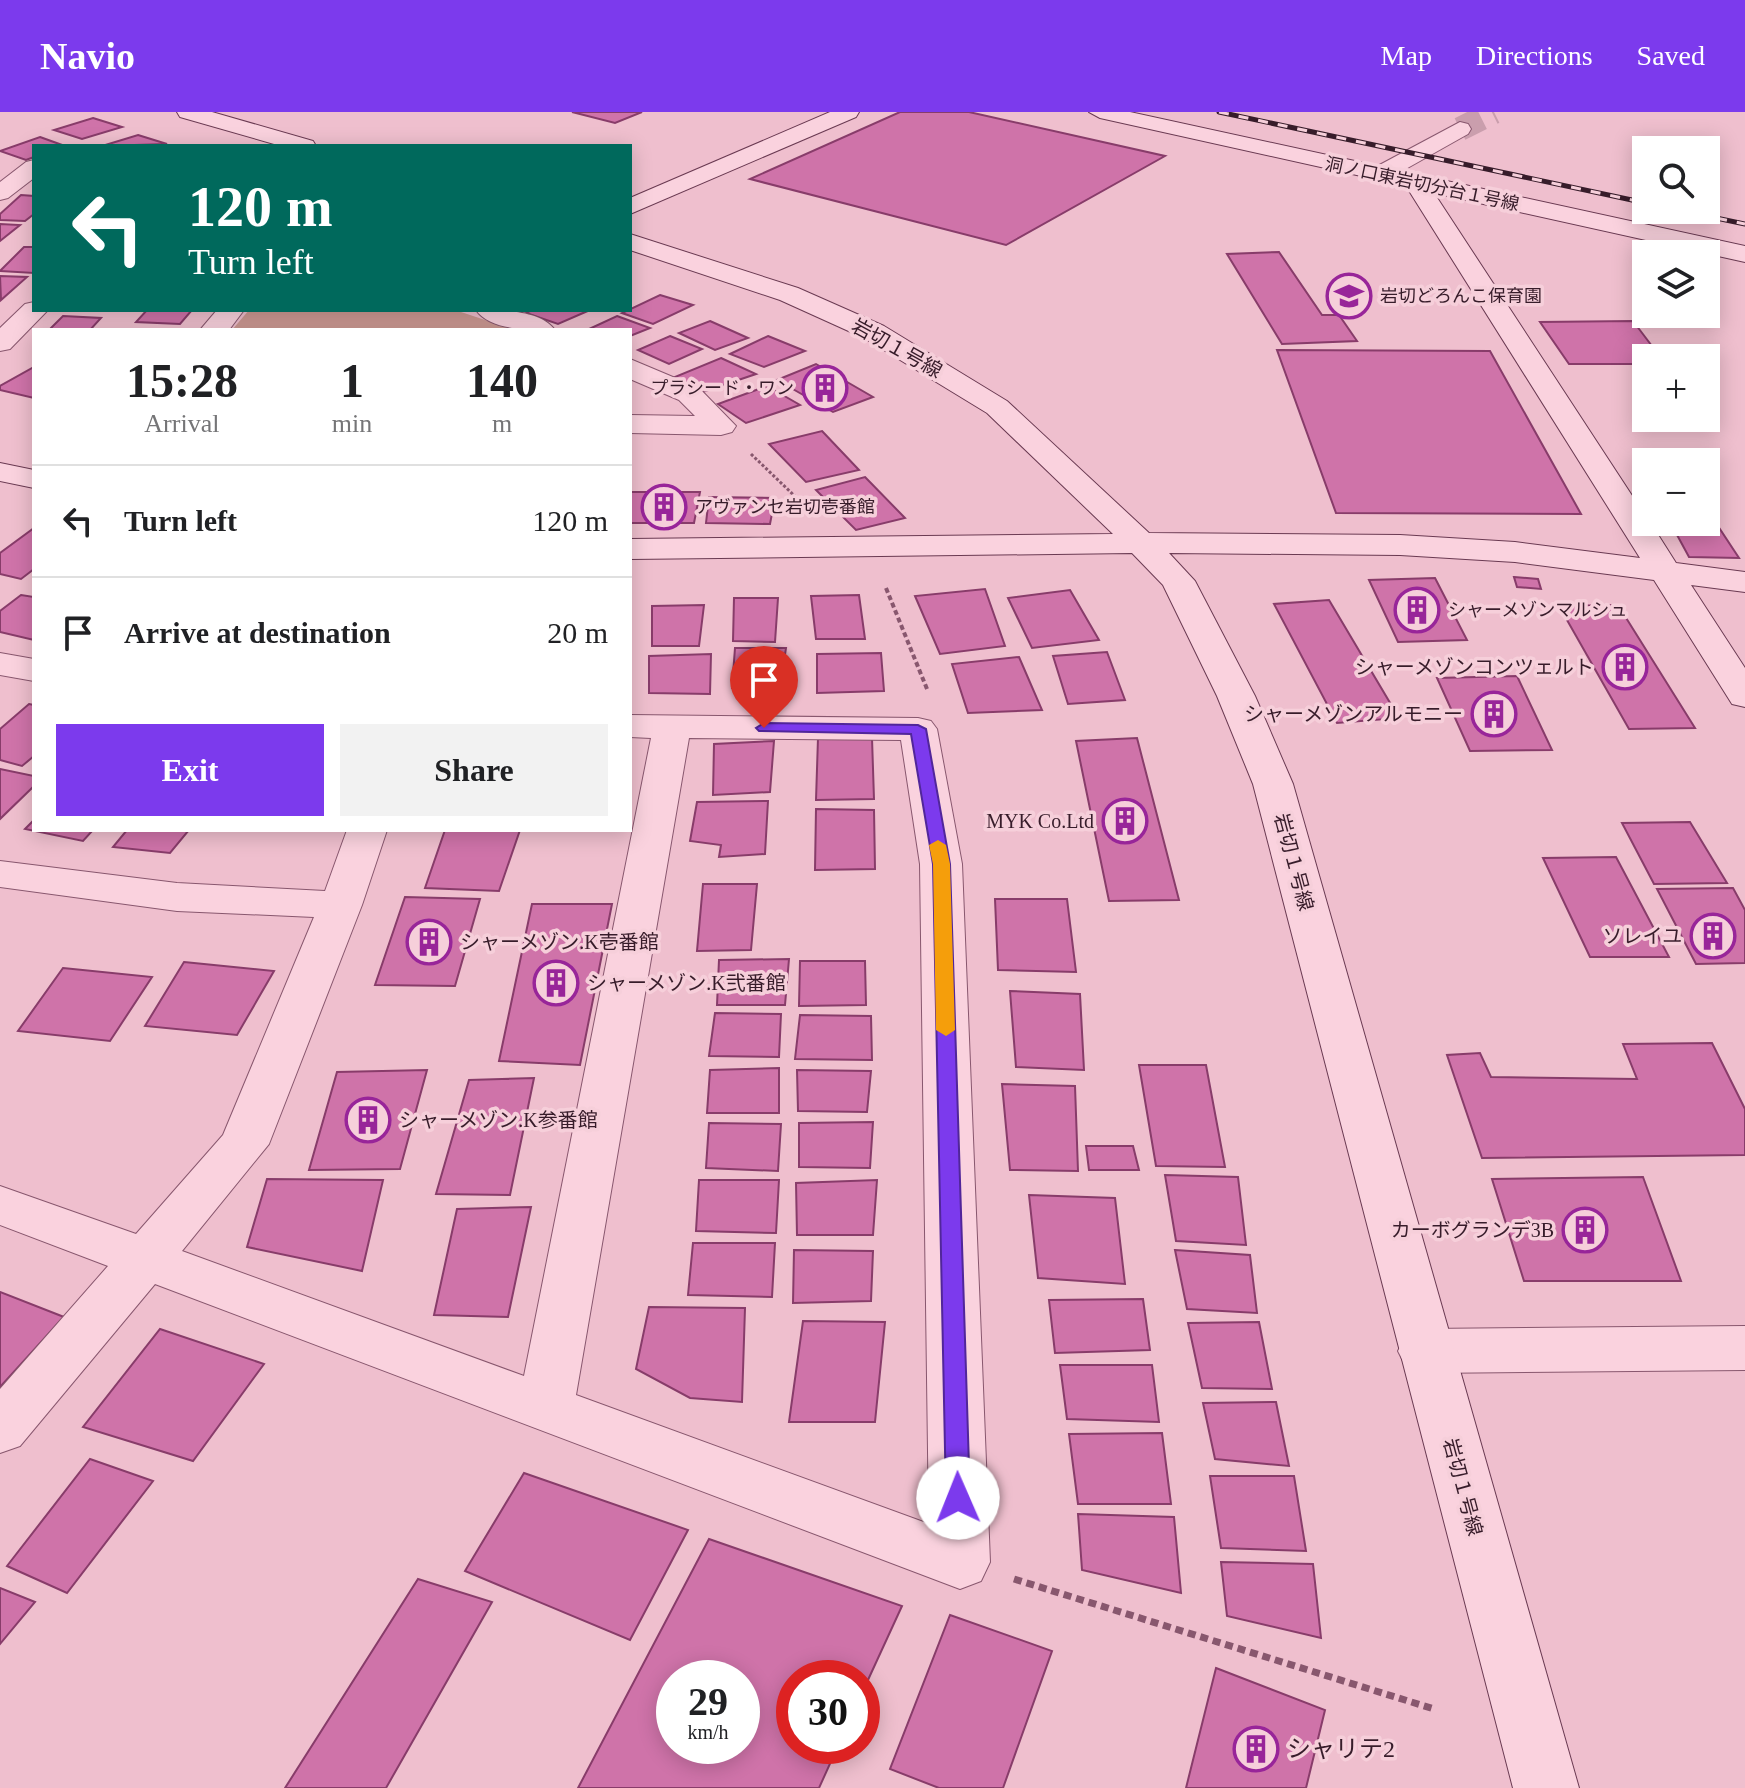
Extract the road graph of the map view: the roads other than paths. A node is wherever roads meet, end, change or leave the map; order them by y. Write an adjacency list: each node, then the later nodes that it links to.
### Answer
1 (188, 112): 5 (street)
2 (848, 112): 10 (street)
3 (1100, 112): 7 (street, 洞ノ口東岩切分台１号線)
4 (1460, 129): 7 (street)
5 (298, 144)
6 (32, 169): 9 (street)
7 (1380, 174): 8 (street, 洞ノ口東岩切分台１号線)
8 (1415, 182): 12 (street, 洞ノ口東岩切分台１号線); 26 (street)
9 (0, 193)
10 (632, 206)
11 (632, 243): 24 (street, 岩切１号線)
12 (1745, 254)
13 (33, 312): 18 (street)
14 (229, 312): 16 (street)
15 (494, 312): 17 (street)
16 (216, 328)
17 (536, 328)
18 (0, 344): 19 (street)
19 (32, 351)
20 (632, 369): 21 (street)
21 (632, 424)
22 (0, 472): 23 (street)
23 (32, 479)
24 (1139, 543): 25 (street); 26 (street); 38 (street, 岩切１号線)
25 (632, 549)
26 (1663, 570): 27 (street); 30 (street)
27 (1745, 582)
28 (0, 664): 29 (street)
29 (32, 670)
30 (1745, 696)
31 (651, 726): 39 (street); 39 (street)
32 (366, 832): 34 (street)
33 (0, 874): 34 (street)
34 (341, 905): 36 (street)
35 (0, 1205): 36 (street)
36 (146, 1260): 39 (street); 40 (street)
37 (1745, 1348): 38 (street)
38 (1425, 1351): 41 (street, 岩切１号線)
39 (546, 1408)
40 (0, 1429)
41 (1546, 1788)

